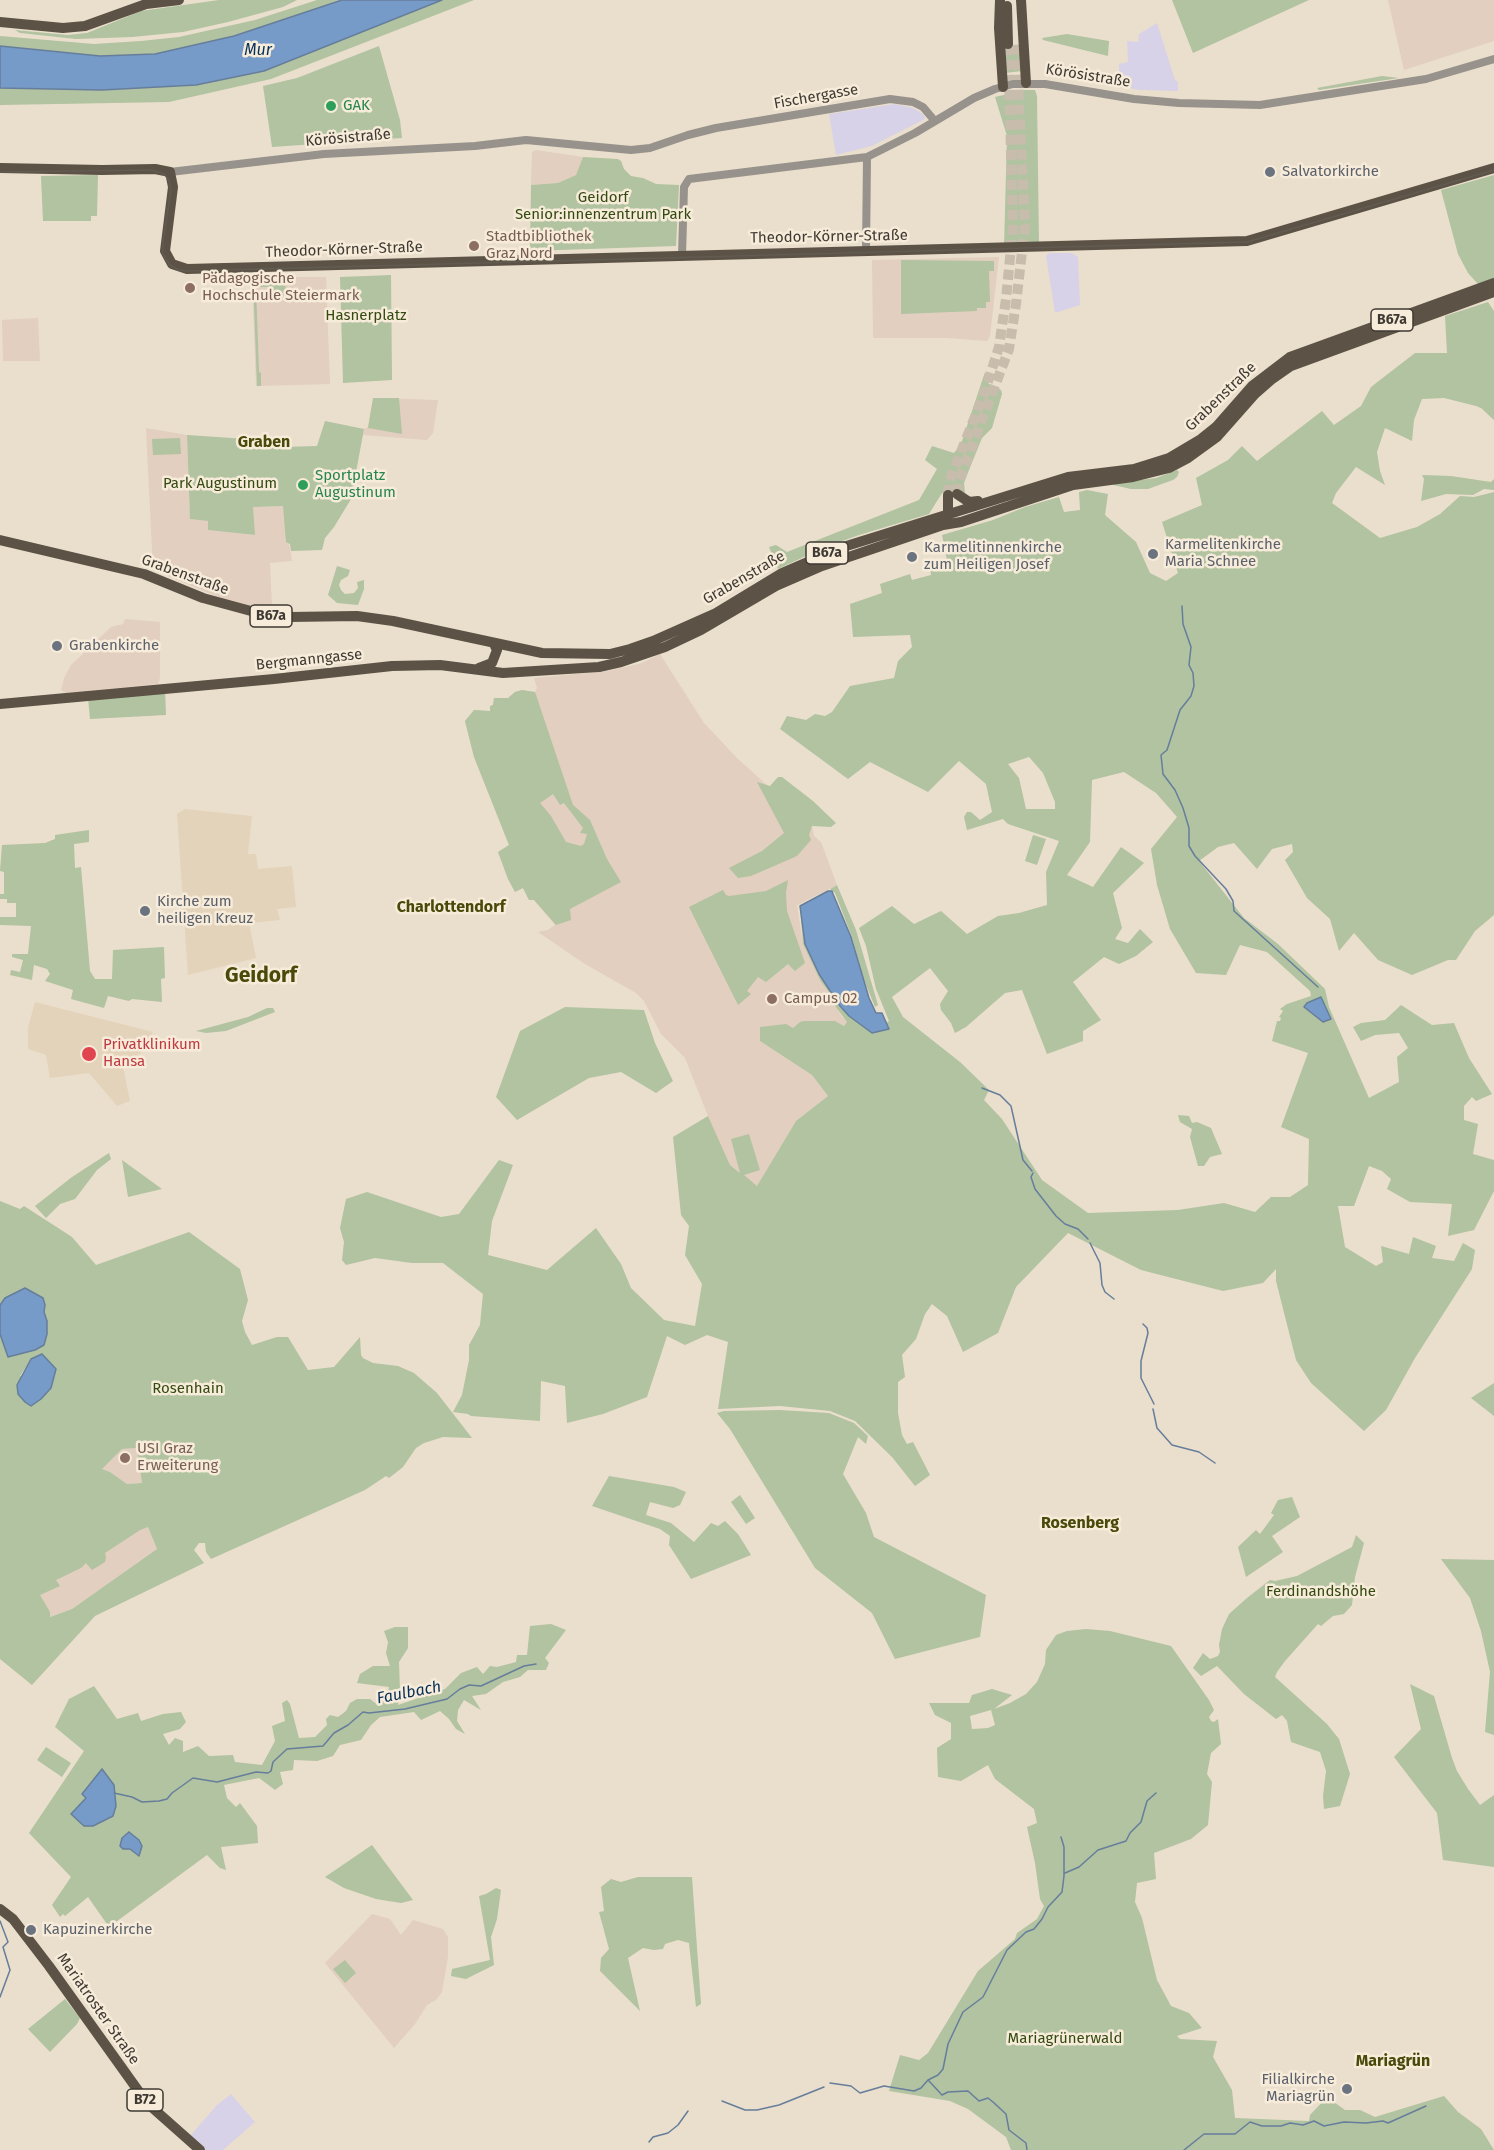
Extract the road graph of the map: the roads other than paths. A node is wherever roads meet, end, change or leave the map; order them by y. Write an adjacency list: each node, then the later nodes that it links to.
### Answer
1 (179, 0): 6 (main road)
2 (1000, 0): 9 (main road)
3 (1006, 0): 4 (main road)
4 (1015, 0)
5 (1021, 0): 8 (main road)
6 (0, 22)
7 (1494, 59): 8 (street, Körösistraße)
8 (1026, 83): 9 (street, Körösistraße)
9 (1003, 87): 10 (street, Körösistraße)
10 (934, 120): 11 (street, Fischergasse); 12 (street, Körösistraße)
11 (696, 133): 15 (street, Körösistraße)
12 (867, 157): 16 (street); 17 (street, Körösistraße)
13 (0, 168): 15 (main road, Körösistraße)
14 (1494, 168): 16 (main road, Theodor-Körner-Straße)
15 (170, 172): 17 (main road, Theodor-Körner-Straße)
16 (866, 251): 17 (main road, Theodor-Körner-Straße)
17 (682, 256)
18 (1494, 283): 20 (main road, Grabenstraße / B67a)
19 (1494, 292): 21 (main road, Grabenstraße / B67a)
20 (991, 500): 21 (main road, Grabenstraße / B67a); 21 (main road, B67a)
21 (953, 518): 24 (main road, Grabenstraße / B67a); 25 (main road, Grabenstraße / B67a)
22 (0, 540): 23 (main road, Grabenstraße / B67a)
23 (494, 644): 24 (main road, Grabenstraße / B67a); 26 (main road)
24 (581, 654): 27 (main road)
25 (621, 662): 27 (main road, Bergmanngasse / B67a)
26 (476, 669): 27 (main road, Bergmanngasse / B67a); 28 (main road, Bergmanngasse / B67a)
27 (536, 670)
28 (0, 704)
29 (0, 1909): 30 (main road, Mariatroster Straße / B72)
30 (200, 2150)

